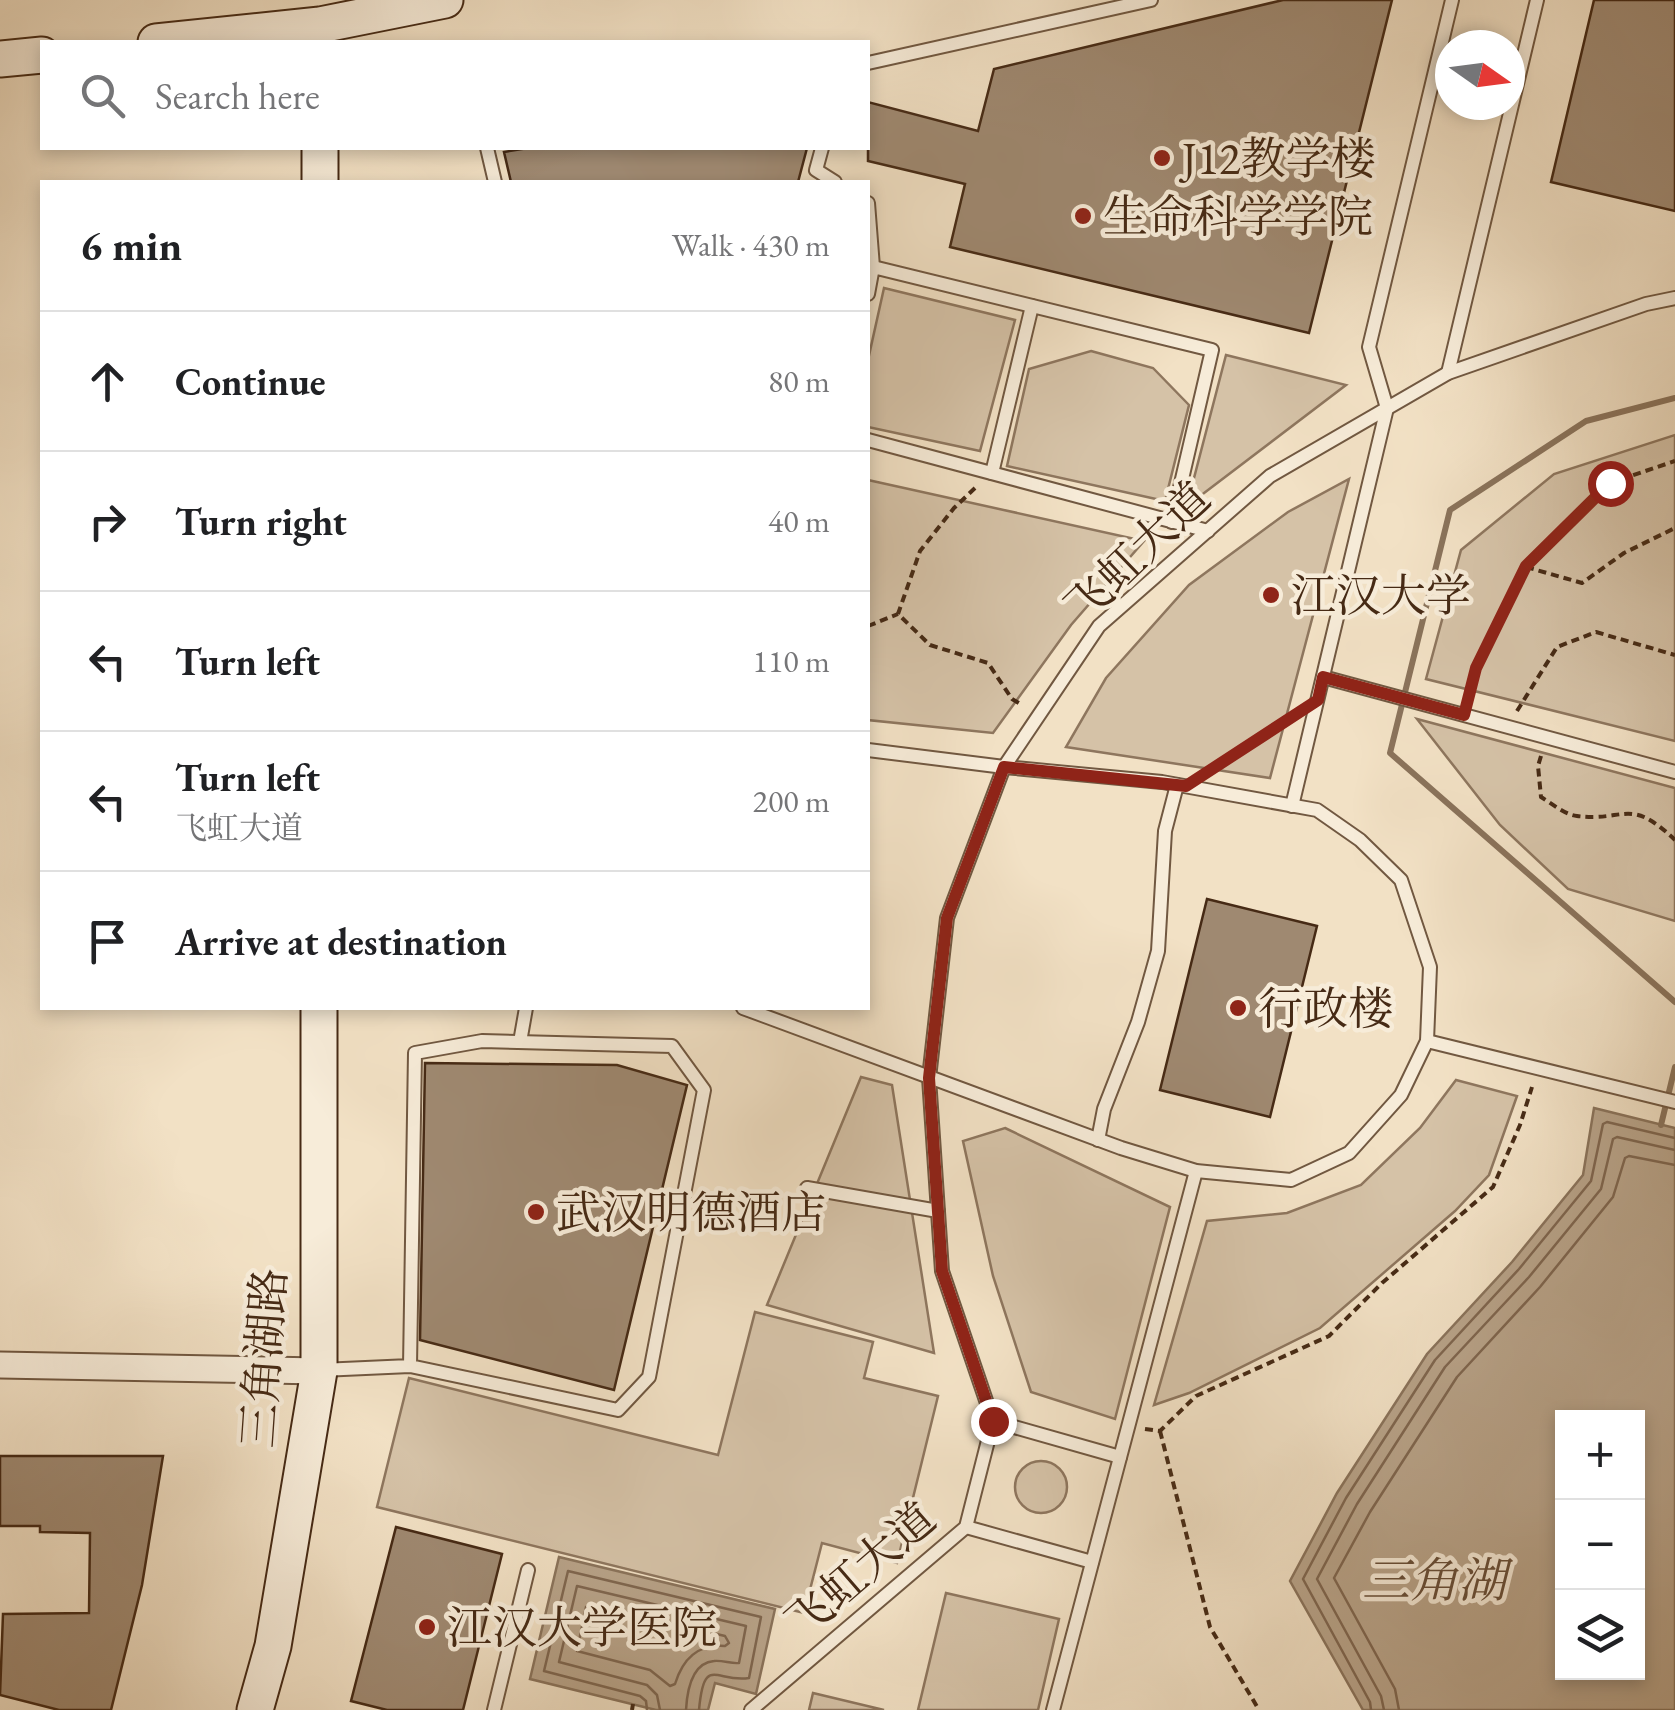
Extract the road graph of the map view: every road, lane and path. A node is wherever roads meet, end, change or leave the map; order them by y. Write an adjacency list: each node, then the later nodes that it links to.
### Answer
1 (444, 0): 5 (street)
2 (1151, 0): 9 (lane)
3 (1452, 0): 22 (lane)
4 (1537, 0): 21 (lane)
5 (320, 22): 6 (street)
6 (172, 40)
7 (40, 55): 8 (street)
8 (0, 60)
9 (870, 63)
10 (320, 150): 13 (street)
11 (487, 150): 14 (lane)
12 (821, 150): 15 (lane)
13 (320, 180)
14 (494, 180)
15 (832, 180)
16 (870, 228): 17 (lane)
17 (873, 266): 18 (lane); 20 (lane)
18 (870, 283)
19 (1675, 298): 21 (lane, 飞虹大道)
20 (1032, 306): 25 (lane); 26 (lane)
21 (1448, 373): 22 (lane, 飞虹大道)
22 (1387, 408): 28 (lane, 飞虹大道); 33 (lane)
23 (870, 441): 25 (lane)
24 (1675, 461): 29 (path)
25 (992, 473): 26 (lane); 30 (path)
26 (1172, 522): 28 (lane)
27 (1675, 528): 29 (path)
28 (1208, 531): 35 (lane, 飞虹大道)
29 (1526, 566): 36 (path)
30 (898, 614): 31 (path); 35 (path)
31 (870, 625)
32 (1675, 656): 37 (path)
33 (1323, 677): 34 (lane); 36 (lane)
34 (1318, 700): 42 (path); 43 (lane)
35 (1039, 715): 40 (lane, 飞虹大道)
36 (1464, 715): 37 (lane)
37 (1509, 727): 38 (lane)
38 (1546, 737): 41 (lane); 44 (path)
39 (870, 750): 40 (lane)
40 (1004, 767): 42 (lane); 51 (lane, 飞虹大道)
41 (1675, 772)
42 (1181, 786): 43 (lane); 53 (lane)
43 (1292, 806): 48 (lane)
44 (1675, 840)
45 (319, 1010): 59 (street, 三角湖路)
46 (526, 1010): 49 (lane)
47 (748, 1010): 51 (lane)
48 (1427, 1040): 50 (lane); 54 (lane)
49 (520, 1042): 58 (lane); 58 (lane)
50 (1538, 1068): 52 (lane); 62 (path)
51 (929, 1078): 53 (lane); 56 (lane, 飞虹大道)
52 (1675, 1102)
53 (1098, 1140): 54 (lane)
54 (1196, 1171): 61 (lane)
55 (807, 1188): 56 (lane)
56 (938, 1211): 60 (lane, 飞虹大道)
57 (0, 1365): 59 (street)
58 (410, 1366): 59 (lane)
59 (319, 1370): 67 (street, 三角湖路)
60 (993, 1421): 63 (lane); 64 (lane, 飞虹大道)
61 (1128, 1428): 62 (path); 63 (lane)
62 (1160, 1430): 71 (path)
63 (1120, 1457): 65 (lane)
64 (966, 1527): 65 (lane); 69 (lane, 飞虹大道)
65 (1092, 1562): 70 (lane)
66 (528, 1570): 68 (lane)
67 (255, 1710)
68 (494, 1710)
69 (751, 1710)
70 (1053, 1710)
71 (1260, 1710)

